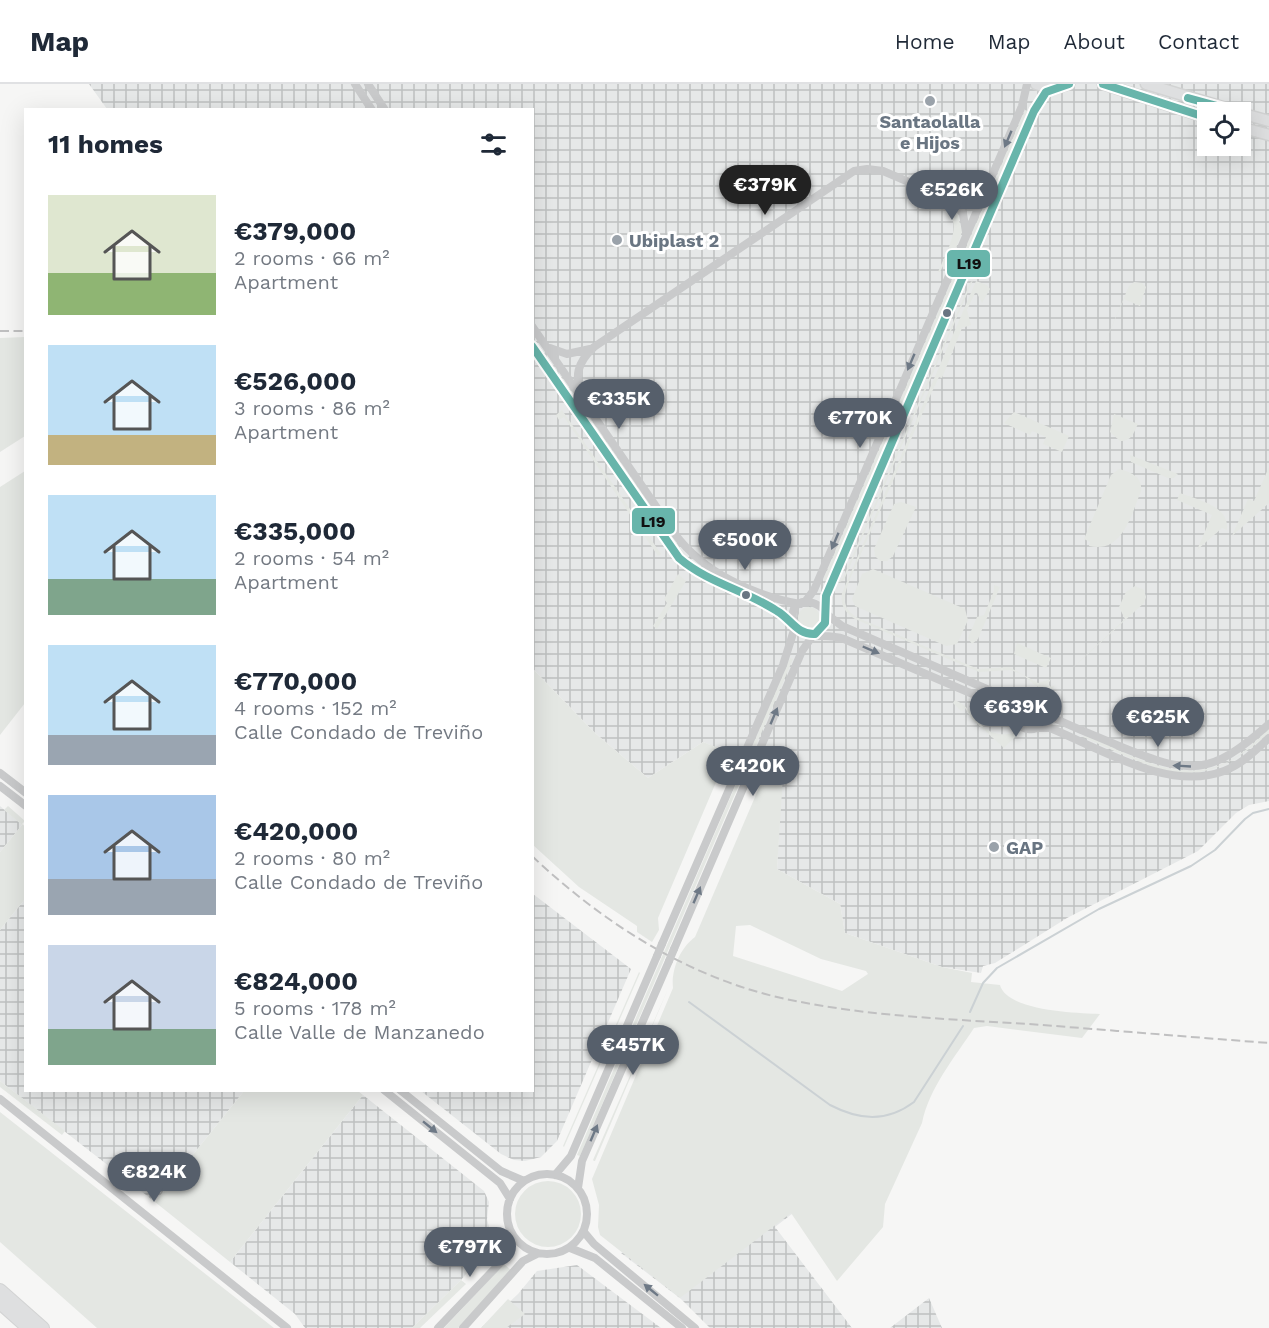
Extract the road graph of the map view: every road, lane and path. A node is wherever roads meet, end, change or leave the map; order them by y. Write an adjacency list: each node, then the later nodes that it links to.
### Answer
1 (355, 84): 10 (street)
2 (368, 84): 11 (street)
3 (1027, 84): 17 (street, one-way to 17)
4 (1036, 84): 8 (main road)
5 (1068, 84): 8 (main road)
6 (1103, 84): 12 (main road)
7 (1146, 84): 9 (main road)
8 (1053, 89): 26 (street)
9 (1204, 102)
10 (371, 108)
11 (384, 108)
12 (1197, 114)
13 (1251, 116): 14 (main road)
14 (1269, 121)
15 (1251, 130): 16 (main road)
16 (1269, 135)
17 (989, 183): 18 (street); 19 (street)
18 (951, 200): 19 (street); 22 (street)
19 (966, 235): 25 (street, one-way to 25)
20 (534, 329): 21 (street)
21 (546, 345): 22 (street); 24 (street)
22 (594, 347): 24 (street)
23 (534, 348): 27 (street)
24 (582, 398): 25 (street)
25 (803, 603): 26 (street); 27 (street)
26 (824, 611): 28 (street); 29 (street)
27 (794, 626): 28 (street); 42 (street, bridge)
28 (815, 634): 31 (street, one-way to 31); 44 (street, one-way to 28, bridge)
29 (1025, 698): 30 (street); 31 (street)
30 (1046, 714): 32 (street, one-way to 30); 33 (street)
31 (1015, 719): 33 (street)
32 (1269, 724)
33 (1033, 729): 34 (street)
34 (1269, 738)
35 (0, 773): 37 (street)
36 (0, 786): 38 (street)
37 (24, 791)
38 (24, 804)
39 (386, 1092): 45 (street, one-way to 45)
40 (402, 1092): 43 (street)
41 (0, 1099): 54 (street)
42 (555, 1175): 43 (street); 44 (street)
43 (524, 1181): 45 (street)
44 (578, 1188): 46 (street)
45 (510, 1199): 47 (street)
46 (584, 1232): 48 (street); 58 (street, one-way to 46)
47 (514, 1237): 49 (street); 55 (street)
48 (570, 1248): 49 (street); 57 (street)
49 (537, 1254): 56 (street)
50 (0, 1290): 53 (main road)
51 (0, 1304): 52 (main road)
52 (28, 1328)
53 (43, 1328)
54 (287, 1328)
55 (438, 1328)
56 (463, 1328)
57 (682, 1328)
58 (695, 1328)

